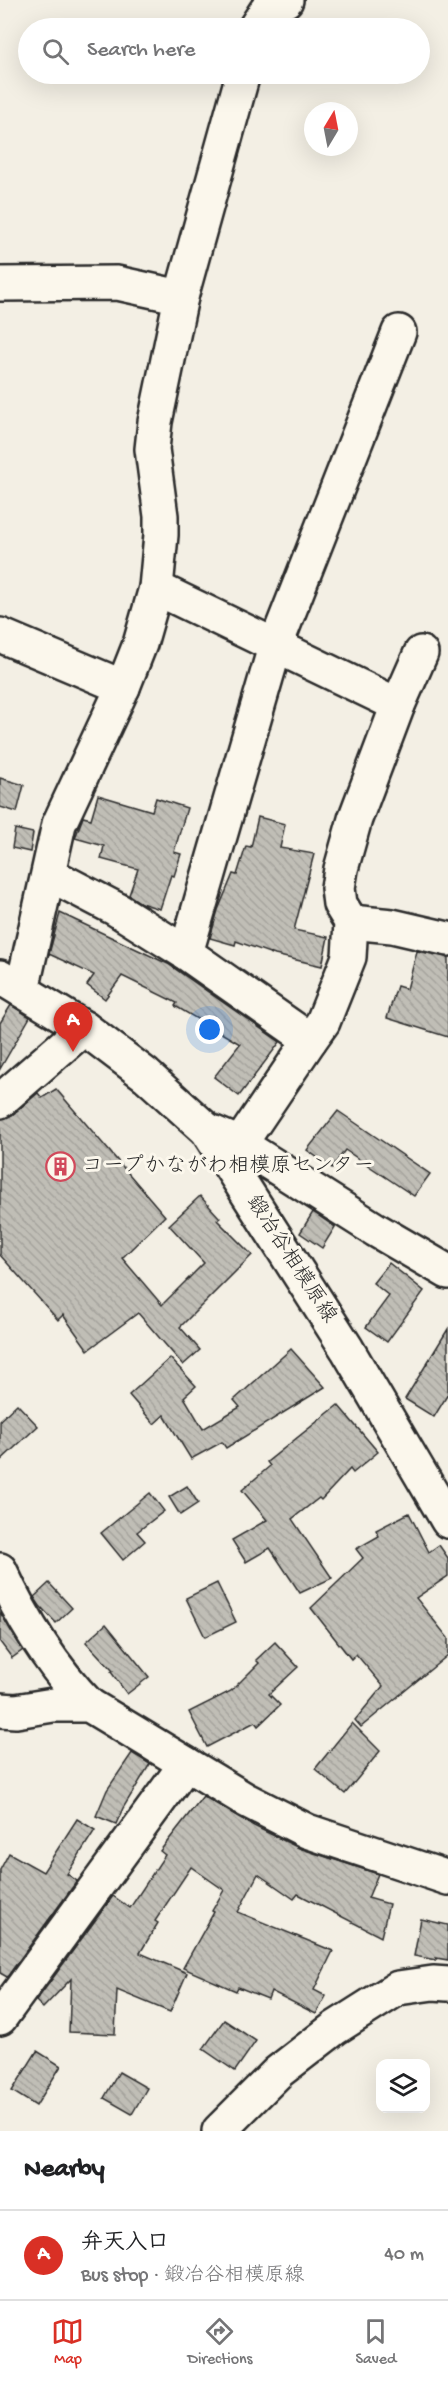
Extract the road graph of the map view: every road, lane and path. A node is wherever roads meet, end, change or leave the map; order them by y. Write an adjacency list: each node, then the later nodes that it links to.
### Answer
1 (286, 0): 2 (street)
2 (261, 18)
3 (240, 84): 5 (street)
4 (0, 284): 5 (street)
5 (181, 297): 7 (street)
6 (399, 332): 9 (street)
7 (156, 588): 9 (street); 11 (street)
8 (0, 635): 11 (street)
9 (275, 647): 12 (street); 16 (street)
10 (421, 653): 12 (street)
11 (123, 687): 13 (street)
12 (398, 705): 14 (street)
13 (49, 874): 16 (street); 17 (street)
14 (351, 922): 15 (street); 19 (street)
15 (448, 939)
16 (186, 953): 19 (street)
17 (11, 983): 18 (street, 鍛冶谷相模原線)
18 (84, 1028): 20 (street); 21 (street, 鍛冶谷相模原線)
19 (310, 1040): 22 (street)
20 (0, 1101)
21 (207, 1130): 22 (street); 24 (street, 鍛冶谷相模原線)
22 (240, 1144): 23 (street)
23 (448, 1272)
24 (448, 1521)
25 (0, 1570): 26 (street)
26 (89, 1705): 27 (street); 28 (street)
27 (0, 1710)
28 (186, 1764): 29 (street); 31 (street)
29 (448, 1878)
30 (448, 1984): 32 (street)
31 (0, 2018)
32 (219, 2131)

